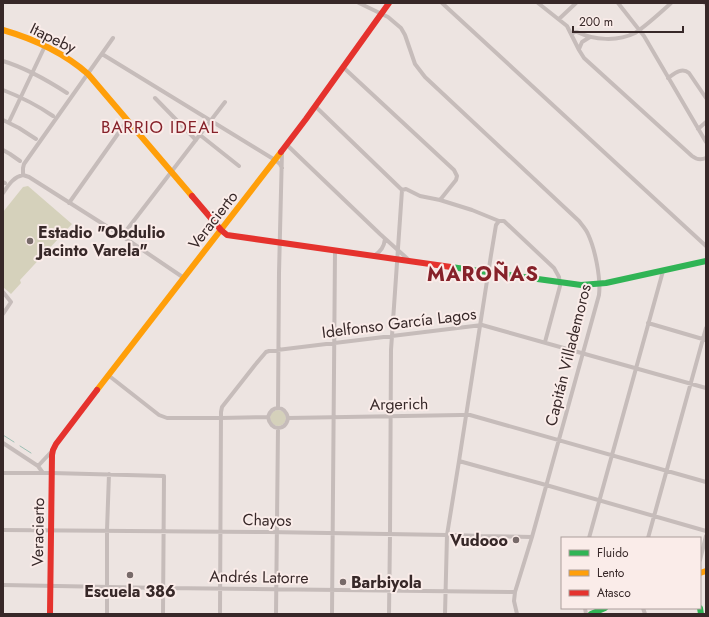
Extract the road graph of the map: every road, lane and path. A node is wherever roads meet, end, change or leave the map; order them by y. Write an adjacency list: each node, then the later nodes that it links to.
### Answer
1 (359, 3): 8 (street, Capitán Villademoros)
2 (389, 3): 8 (street, Veracierto)
3 (442, 3): 60 (street)
4 (538, 3): 9 (street)
5 (576, 3): 9 (street)
6 (618, 3): 11 (street)
7 (671, 3): 11 (street)
8 (382, 14): 19 (street, Veracierto); 71 (street, Capitán Villademoros)
9 (559, 19): 12 (street)
10 (3, 30): 15 (street, Itapeby)
11 (639, 30): 13 (street); 22 (street)
12 (571, 34): 13 (street); 16 (street)
13 (590, 37): 16 (street)
14 (113, 38): 17 (street)
15 (45, 46): 20 (street); 21 (street, Itapeby)
16 (579, 50): 44 (street)
17 (102, 54): 21 (street); 32 (street)
18 (3, 61): 20 (street)
19 (344, 68): 29 (street, Veracierto); 53 (street)
20 (32, 73): 24 (street); 25 (street)
21 (88, 74): 33 (street, Itapeby); 50 (street)
22 (668, 78): 27 (street); 36 (street)
23 (3, 90): 25 (street)
24 (67, 93)
25 (21, 97): 30 (street); 34 (street)
26 (155, 98): 39 (street)
27 (706, 98)
28 (225, 102): 32 (street)
29 (316, 107): 41 (street, Veracierto); 51 (street)
30 (53, 116)
31 (3, 120): 34 (street)
32 (211, 120): 37 (street); 45 (street)
33 (128, 121): 49 (street, Itapeby); 54 (street)
34 (9, 122): 38 (street)
35 (706, 122): 36 (street)
36 (698, 129): 40 (street)
37 (200, 134): 39 (street); 47 (street)
38 (36, 139)
39 (196, 140): 49 (street)
40 (706, 142)
41 (287, 145): 43 (street, Veracierto); 58 (street)
42 (3, 150): 46 (street)
43 (282, 151): 45 (street, Veracierto); 48 (street)
44 (706, 158)
45 (275, 160): 48 (street); 56 (street, Veracierto)
46 (20, 161)
47 (239, 166)
48 (282, 168): 59 (street)
49 (171, 172): 56 (street, Itapeby); 57 (street)
50 (23, 175): 52 (street); 54 (street)
51 (402, 190): 53 (street); 61 (street)
52 (3, 193)
53 (440, 200): 55 (street)
54 (70, 203): 57 (street)
55 (499, 221): 68 (street); 70 (street)
56 (221, 230): 59 (street); 69 (street, Veracierto)
57 (122, 236): 69 (street)
58 (385, 239): 61 (street); 63 (street)
59 (280, 243): 62 (street); 81 (street)
60 (706, 246)
61 (397, 249): 64 (street); 66 (street)
62 (335, 251): 63 (street); 80 (street)
63 (374, 256): 64 (street)
64 (397, 260): 66 (street); 77 (street)
65 (706, 261): 67 (street)
66 (411, 262): 68 (street)
67 (663, 271): 71 (street); 74 (street)
68 (488, 272): 70 (street); 75 (street)
69 (184, 278): 84 (street, Veracierto)
70 (560, 283): 71 (street); 79 (street)
71 (600, 284): 82 (street, Capitán Villademoros)
72 (3, 292): 73 (street)
73 (3, 314)
74 (648, 324): 78 (street); 83 (street)
75 (480, 325): 77 (street, Idelfonso García Lagos); 79 (street, Idelfonso García Lagos); 88 (street)
76 (706, 328): 78 (street)
77 (391, 336): 80 (street, Idelfonso García Lagos); 89 (street)
78 (704, 339): 85 (street)
79 (545, 342): 82 (street, Idelfonso García Lagos)
80 (334, 343): 81 (street, Idelfonso García Lagos); 91 (street)
81 (278, 350): 87 (street); 92 (street, Idelfonso García Lagos)
82 (582, 352): 83 (street, Idelfonso García Lagos); 95 (street, Capitán Villademoros)
83 (636, 368): 85 (street, Idelfonso García Lagos); 98 (street)
84 (108, 375): 92 (street); 97 (street, Veracierto)
85 (690, 384): 86 (street, Idelfonso García Lagos); 101 (street)
86 (706, 388)
87 (278, 408): 90 (street); 93 (street)
88 (466, 415): 89 (street, Argerich); 95 (street, Argerich); 99 (street)
89 (390, 416): 91 (street, Argerich); 118 (street)
90 (268, 417): 92 (street); 94 (street)
91 (334, 417): 93 (street, Argerich); 117 (street)
92 (221, 418): 115 (street, Idelfonso García Lagos)
93 (288, 418): 94 (street)
94 (278, 428): 116 (street)
95 (559, 440): 98 (street, Argerich); 107 (street, Capitán Villademoros)
96 (3, 442): 100 (street)
97 (53, 450): 100 (street, Veracierto); 104 (street, Veracierto)
98 (612, 456): 101 (street, Argerich); 108 (street)
99 (459, 461): 107 (street); 119 (street)
100 (38, 466): 103 (street)
101 (666, 471): 106 (street, Argerich); 109 (street)
102 (3, 473): 103 (street)
103 (43, 473): 104 (street)
104 (52, 473): 105 (street); 111 (street, Veracierto)
105 (109, 474): 112 (street); 113 (street)
106 (706, 482)
107 (546, 485): 108 (street); 121 (street, Capitán Villademoros)
108 (600, 501): 109 (street); 122 (street)
109 (654, 516): 114 (street); 123 (street)
110 (3, 530): 111 (street, Chayos)
111 (51, 530): 112 (street, Chayos); 126 (street, Veracierto)
112 (107, 530): 113 (street, Chayos); 127 (street)
113 (164, 531): 115 (street, Chayos); 128 (street)
114 (706, 531)
115 (220, 532): 116 (street, Chayos); 129 (street, Idelfonso García Lagos)
116 (276, 532): 117 (street, Chayos); 130 (street)
117 (333, 533): 118 (street, Chayos); 131 (street)
118 (390, 534): 119 (street, Chayos); 132 (street)
119 (447, 535): 121 (street, Chayos); 133 (street)
120 (706, 536): 124 (street)
121 (532, 537): 134 (street, Capitán Villademoros)
122 (589, 537)
123 (648, 537)
124 (701, 556)
125 (3, 585): 126 (street, Andrés Latorre)
126 (50, 585): 127 (street, Andrés Latorre); 136 (street, Veracierto)
127 (107, 586): 128 (street, Andrés Latorre); 137 (street)
128 (164, 588): 129 (street, Andrés Latorre); 138 (street)
129 (220, 589): 130 (street, Andrés Latorre); 139 (street, Idelfonso García Lagos)
130 (276, 589): 131 (street, Andrés Latorre); 140 (street)
131 (333, 590): 132 (street, Andrés Latorre); 141 (street)
132 (389, 590): 133 (street, Andrés Latorre); 142 (street)
133 (445, 591): 134 (street, Andrés Latorre); 143 (street)
134 (515, 592): 144 (street, Capitán Villademoros)
135 (604, 609): 145 (street)
136 (50, 614)
137 (107, 614)
138 (163, 614)
139 (220, 614)
140 (276, 614)
141 (332, 614)
142 (389, 614)
143 (445, 614)
144 (517, 614)
145 (592, 614)

